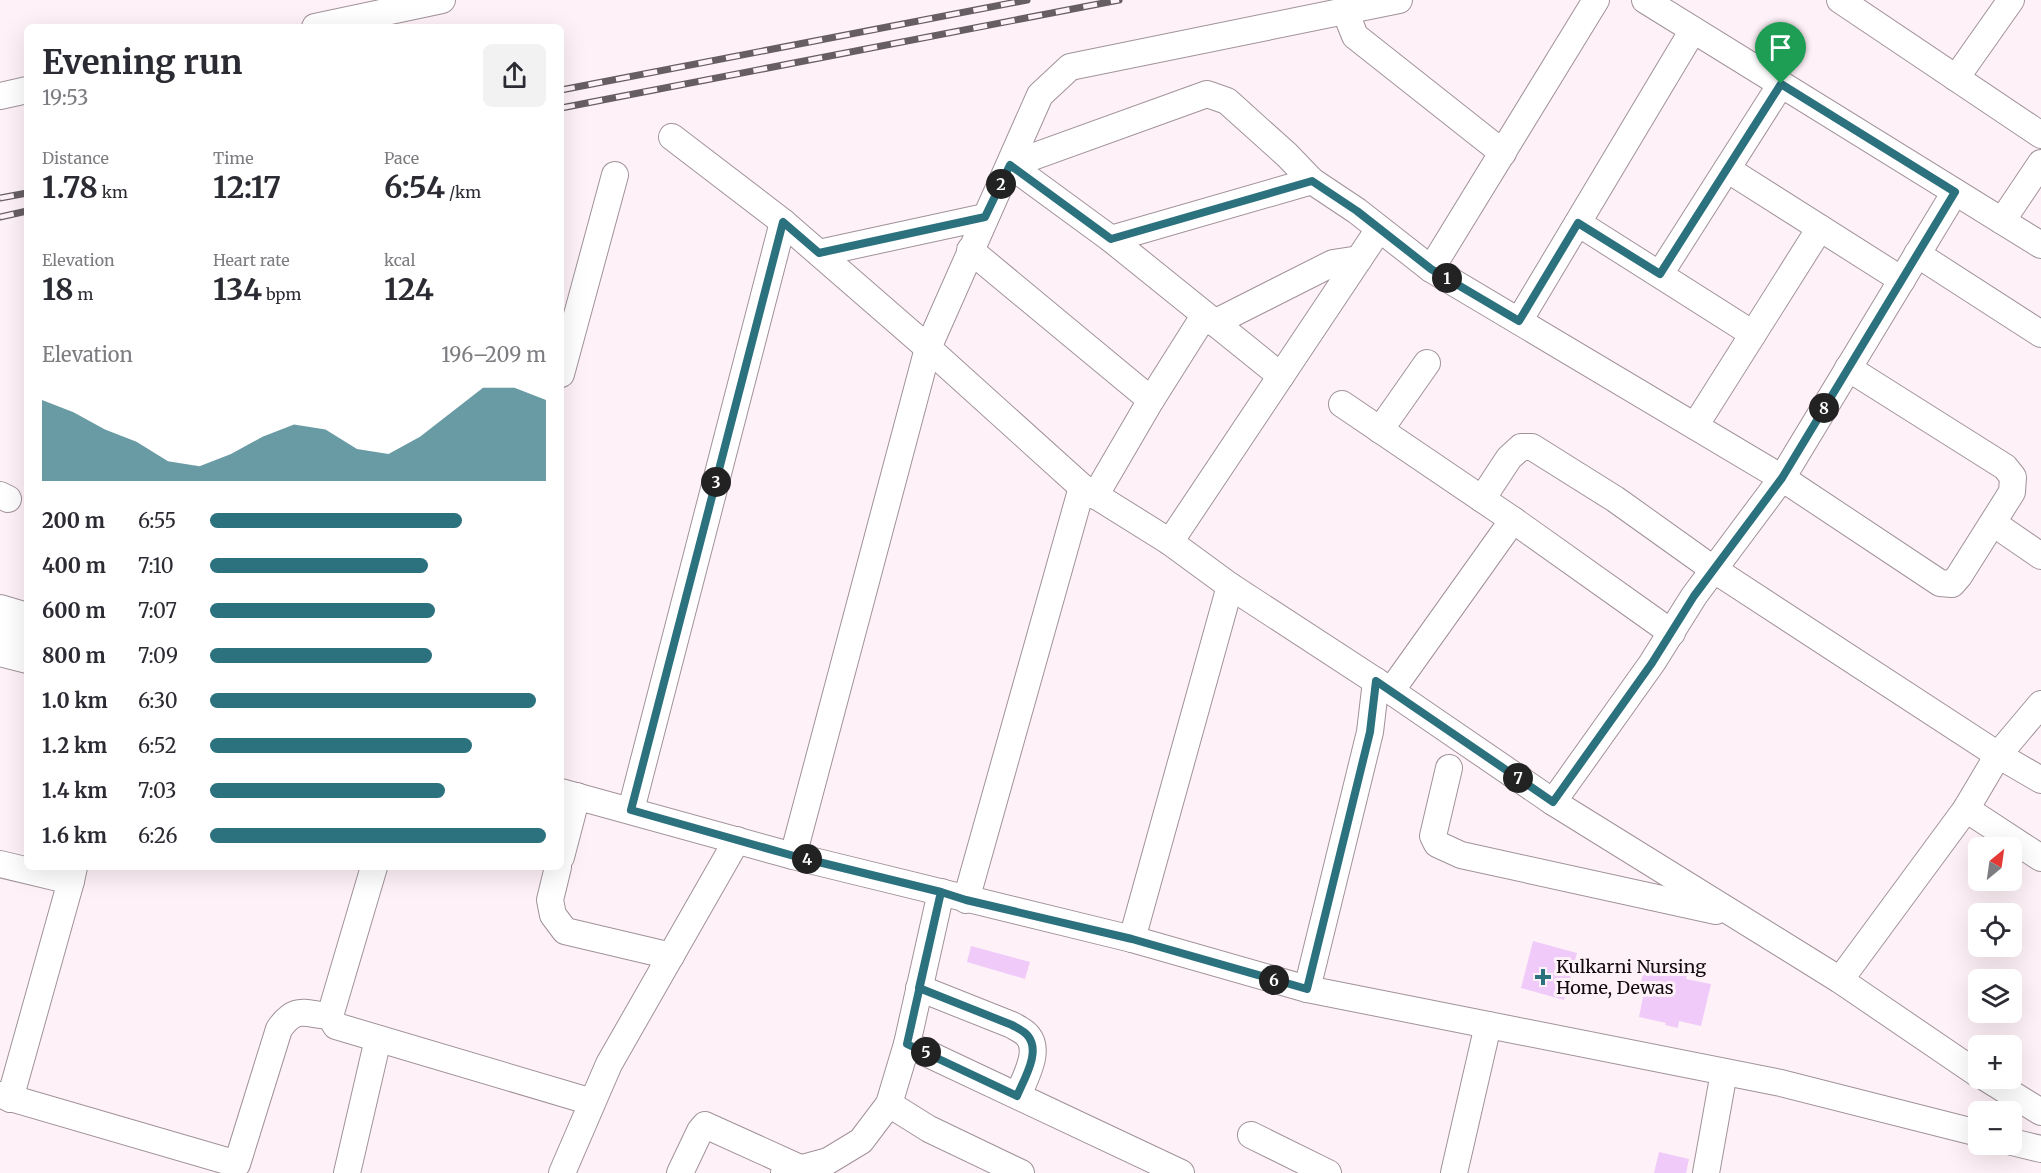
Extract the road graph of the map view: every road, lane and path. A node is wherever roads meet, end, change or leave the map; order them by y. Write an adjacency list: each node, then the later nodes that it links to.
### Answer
1 (442, 0): 7 (street)
2 (1399, 0): 8 (street)
3 (1596, 0): 17 (street)
4 (1646, 0): 10 (street)
5 (2011, 0): 11 (street)
6 (1846, 2): 11 (street)
7 (372, 7): 9 (street)
8 (1345, 11): 17 (street); 19 (street)
9 (324, 24)
10 (1693, 30): 12 (street); 27 (street)
11 (1956, 78): 15 (street)
12 (1781, 84): 20 (street); 23 (street)
13 (24, 91): 14 (street)
14 (0, 96)
15 (2041, 135)
16 (672, 137): 26 (street)
17 (1503, 153): 36 (street)
18 (2041, 163): 25 (street)
19 (1010, 165): 22 (street); 24 (street); 30 (street)
20 (1727, 169): 28 (street); 37 (street)
21 (615, 176): 44 (street)
22 (1312, 181): 29 (street); 30 (street)
23 (1955, 192): 25 (street); 34 (street)
24 (985, 217): 32 (street); 33 (street)
25 (2002, 221): 31 (street)
26 (783, 222): 33 (street); 76 (street)
27 (1578, 223): 37 (street); 40 (street)
28 (1820, 228): 38 (street); 41 (street)
29 (1379, 229): 35 (street); 36 (street)
30 (1111, 239): 39 (street)
31 (2041, 245)
32 (970, 250): 43 (street); 48 (street)
33 (819, 253): 43 (street)
34 (1917, 254): 38 (street); 42 (street)
35 (1359, 259): 39 (street); 47 (street)
36 (1431, 269): 40 (street)
37 (1660, 274): 41 (street)
38 (1902, 280): 46 (street)
39 (1209, 319): 47 (street); 48 (street)
40 (1519, 321): 50 (street)
41 (1753, 334): 50 (street)
42 (2041, 334)
43 (928, 348): 53 (street); 79 (street)
44 (564, 363)
45 (1427, 363): 51 (street)
46 (1848, 368): 52 (street); 56 (street)
47 (1281, 376): 57 (street)
48 (1151, 400): 53 (street)
49 (1342, 404): 51 (street)
50 (1695, 426): 52 (street)
51 (1380, 430): 54 (street)
52 (1782, 478): 56 (street); 59 (street)
53 (1088, 491): 57 (street); 88 (street)
54 (1482, 499): 55 (street); 59 (street)
55 (1514, 520): 64 (street); 68 (street)
56 (1993, 523): 58 (street)
57 (1170, 542): 60 (street)
58 (2041, 556)
59 (1713, 569): 64 (street); 70 (street)
60 (1230, 586): 68 (street); 90 (street)
61 (0, 608): 62 (street)
62 (24, 615)
63 (0, 628): 65 (street)
64 (1672, 633): 74 (street)
65 (24, 634)
66 (0, 652): 67 (street)
67 (24, 659)
68 (1384, 686): 74 (street); 94 (street)
69 (2041, 704): 70 (street)
70 (1998, 755): 72 (street); 75 (street)
71 (1449, 768): 89 (street)
72 (2041, 780)
73 (569, 794): 76 (street); 77 (street)
74 (1553, 802): 89 (street)
75 (1966, 809): 80 (street); 92 (street)
76 (631, 810): 78 (street)
77 (564, 833)
78 (737, 840): 79 (street); 91 (street)
79 (794, 856): 87 (street)
80 (2041, 858)
81 (0, 864): 82 (street)
82 (24, 867)
83 (44, 870): 86 (street)
84 (373, 870): 95 (street)
85 (557, 870): 91 (street)
86 (73, 874): 103 (street)
87 (941, 892): 88 (street); 93 (street)
88 (966, 900): 90 (street)
89 (1733, 915): 92 (street)
90 (1132, 939): 94 (street)
91 (671, 957): 104 (street)
92 (1840, 980): 99 (street)
93 (919, 988): 98 (street); 102 (street)
94 (1307, 989): 96 (street)
95 (330, 1016): 97 (street); 111 (street)
96 (1488, 1025): 100 (street); 119 (street)
97 (378, 1040): 104 (street); 113 (street)
98 (907, 1044): 102 (street); 105 (street)
99 (1968, 1067)
100 (1724, 1072): 107 (street); 120 (street)
101 (2004, 1089): 106 (street)
102 (1017, 1096): 117 (street)
103 (5, 1097): 111 (street)
104 (592, 1102): 114 (street)
105 (889, 1104): 112 (street); 116 (street)
106 (2041, 1112)
107 (1968, 1130)
108 (1251, 1135): 118 (street)
109 (2022, 1144): 110 (street)
110 (2041, 1149)
111 (236, 1169)
112 (792, 1171): 115 (street)
113 (347, 1173)
114 (561, 1173)
115 (680, 1173)
116 (1021, 1173)
117 (1181, 1173)
118 (1328, 1173)
119 (1454, 1173)
120 (1706, 1173)

